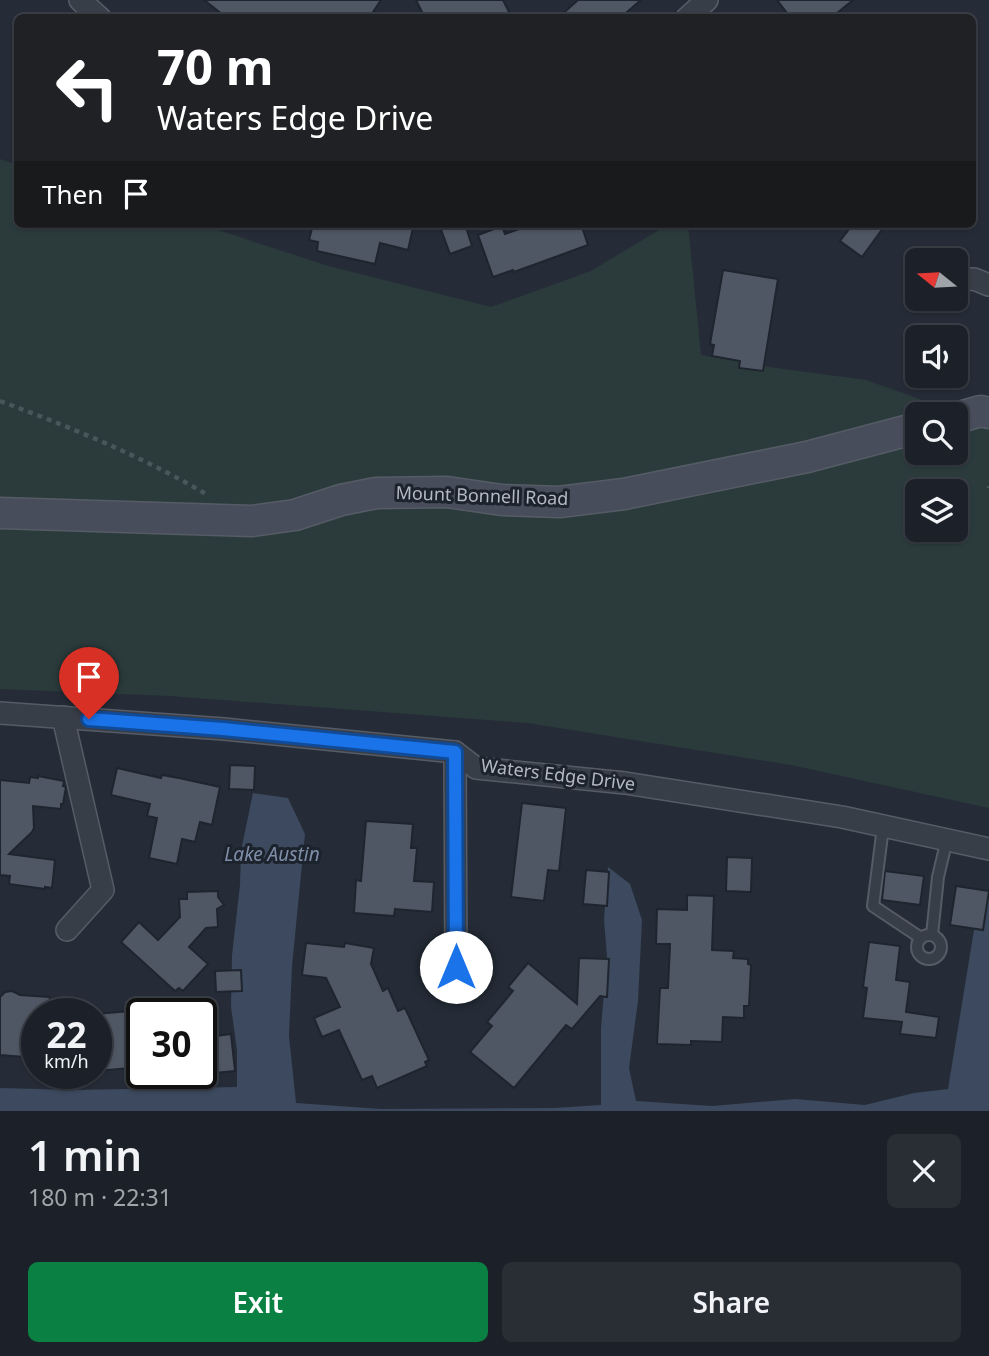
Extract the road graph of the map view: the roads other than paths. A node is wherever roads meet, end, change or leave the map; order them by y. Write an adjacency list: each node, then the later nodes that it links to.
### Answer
1 (80, 0): 3 (street)
2 (707, 0): 4 (street)
3 (96, 14)
4 (691, 14)
5 (968, 279): 6 (street)
6 (989, 285)
7 (905, 431): 8 (street, Mount Bonnell Road)
8 (0, 513)
9 (0, 713): 10 (street, Waters Edge Drive)
10 (62, 717): 11 (street, Waters Edge Drive); 15 (street)
11 (455, 752): 12 (street, Waters Edge Drive); 16 (street)
12 (883, 827): 13 (street, Waters Edge Drive); 13 (lane)
13 (947, 839): 14 (street, Waters Edge Drive)
14 (989, 849)
15 (67, 930)
16 (456, 967)

